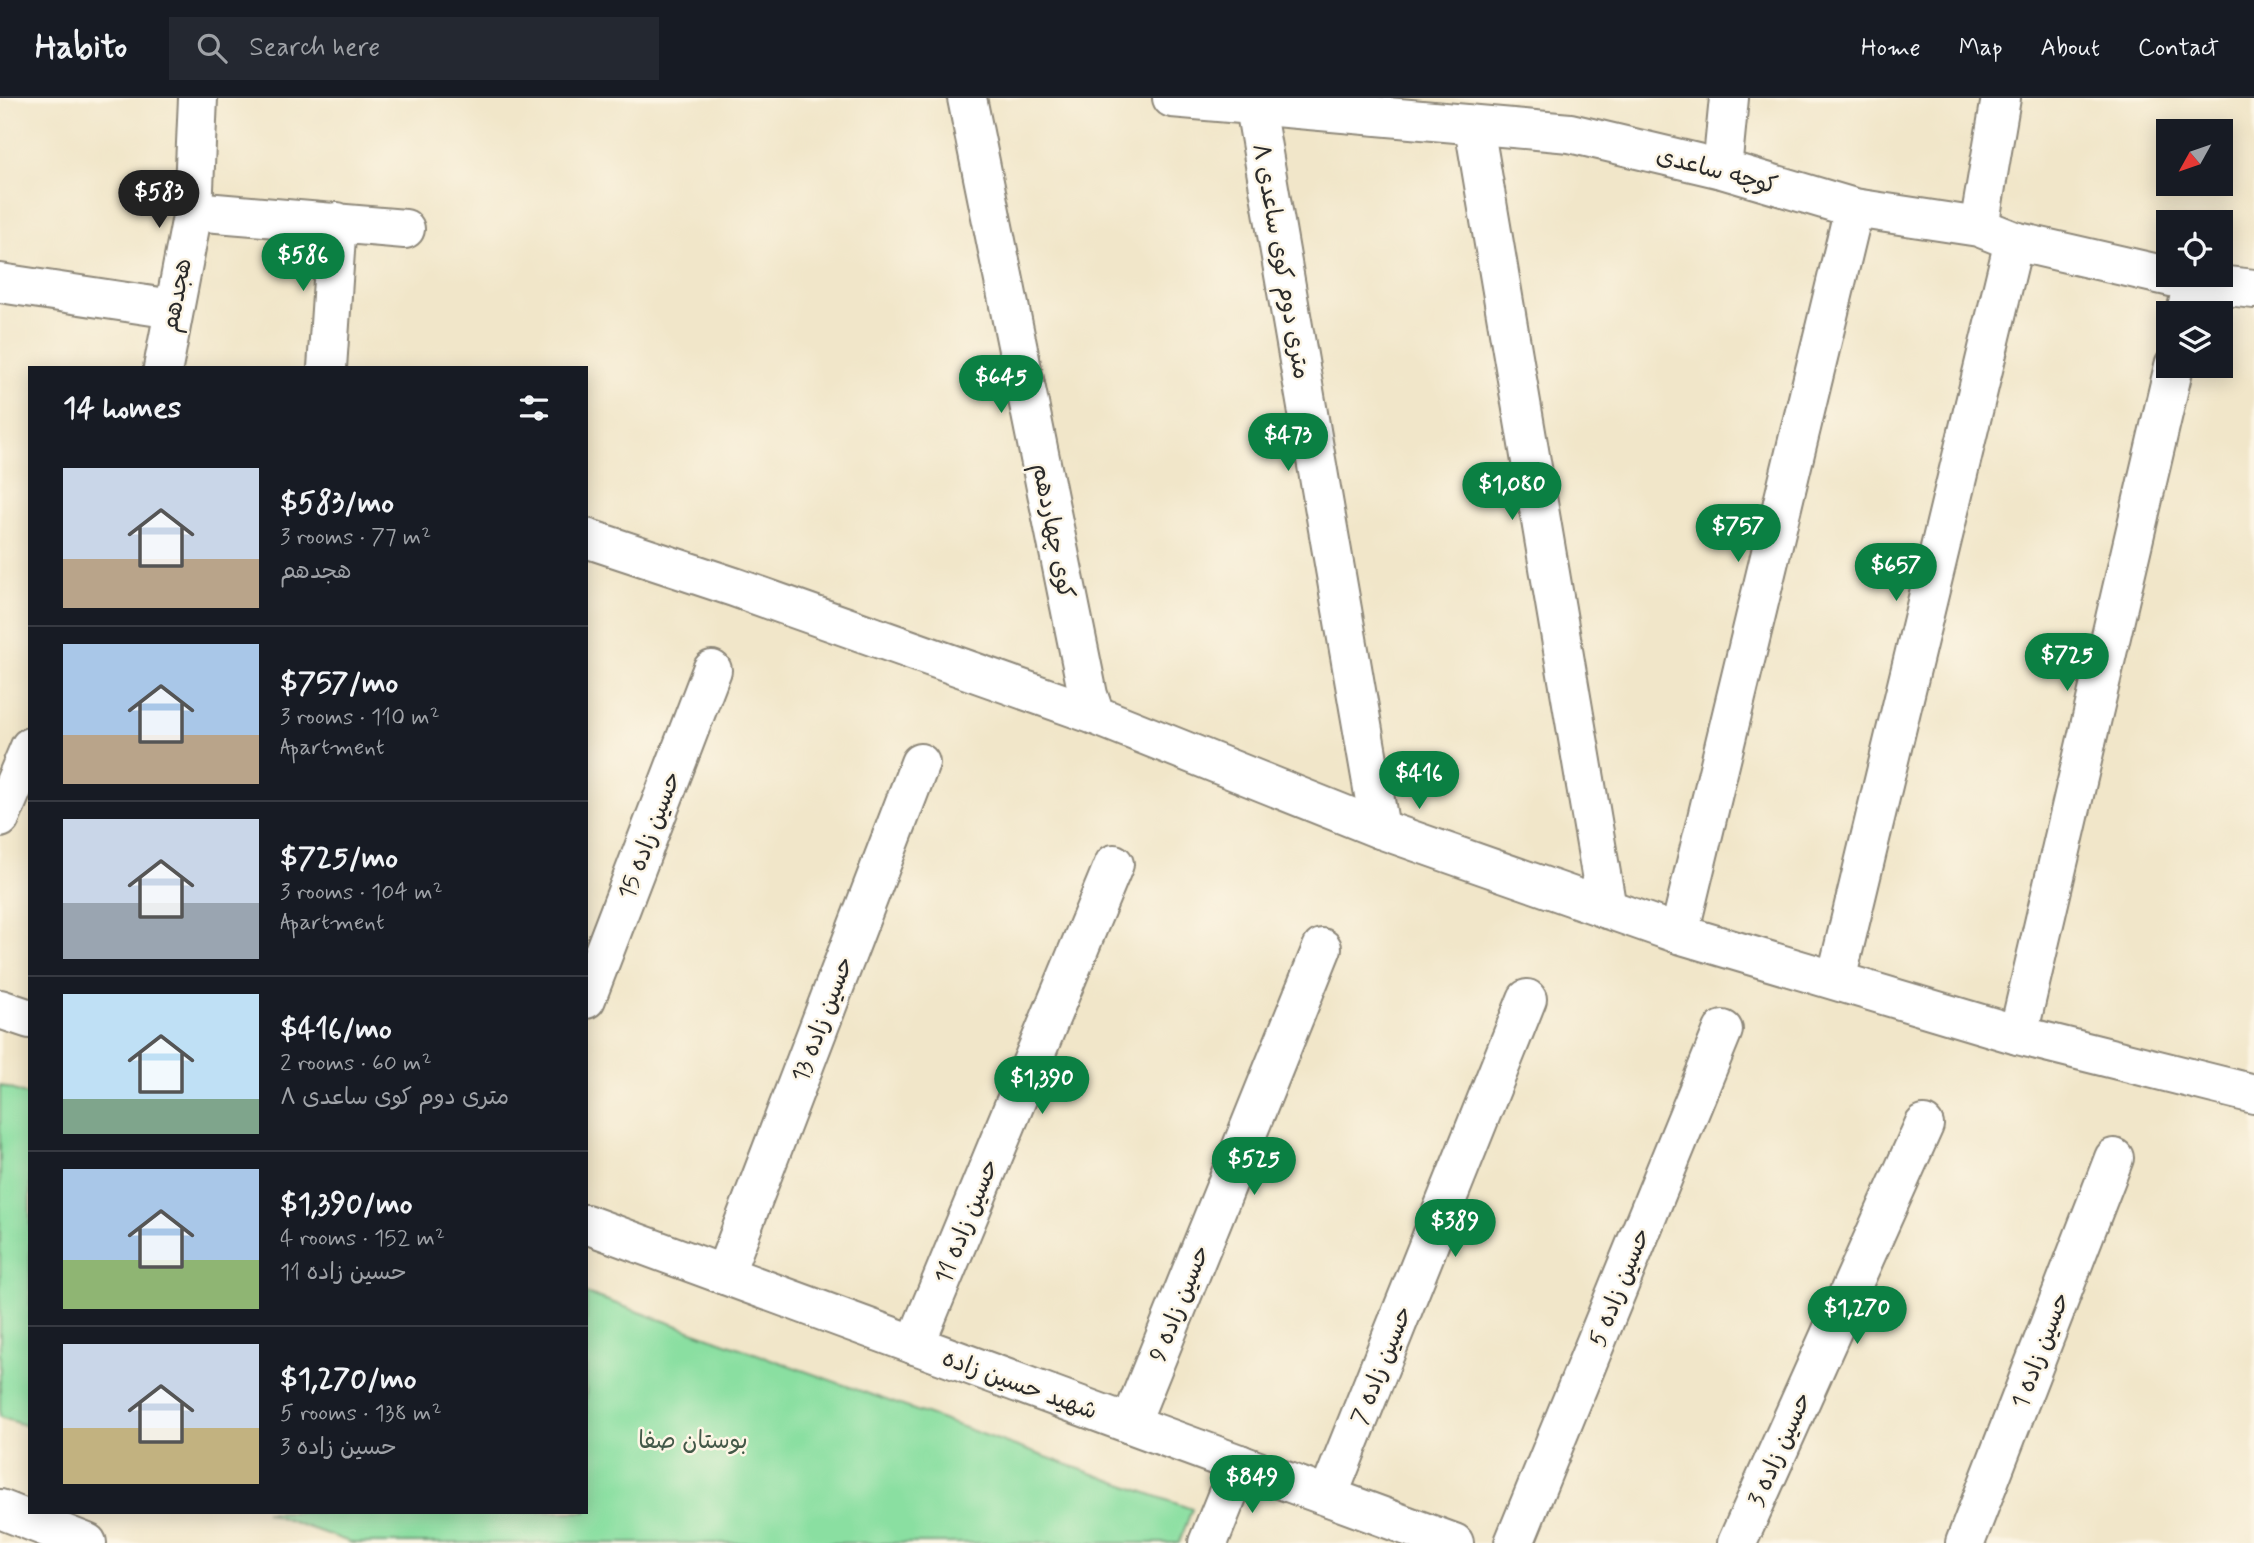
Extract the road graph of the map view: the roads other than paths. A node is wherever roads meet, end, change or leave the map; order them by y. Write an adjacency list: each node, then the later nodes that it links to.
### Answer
1 (198, 98): 10 (street, هجدهم)
2 (967, 98): 24 (street, کوی چهاردهم)
3 (1172, 98): 6 (street, کوچه ساعدی)
4 (1729, 98): 8 (street)
5 (2001, 98): 12 (street)
6 (1255, 107): 7 (street, کوچه ساعدی); 28 (street, ۸ متری دوم کوی ساعدی)
7 (1474, 125): 8 (street, کوچه ساعدی); 30 (street)
8 (1722, 169): 9 (street, کوچه ساعدی)
9 (1854, 208): 12 (street, کوچه ساعدی); 31 (street)
10 (193, 211): 11 (street); 18 (street, هجدهم)
11 (337, 222): 13 (street); 20 (street)
12 (1979, 227): 14 (street, کوچه ساعدی)
13 (405, 229)
14 (2014, 241): 17 (street, کوچه ساعدی); 33 (street)
15 (0, 283): 18 (street)
16 (2254, 289): 17 (street, کوچه ساعدی)
17 (2190, 298)
18 (173, 309): 19 (street, هجدهم)
19 (163, 366)
20 (327, 366)
21 (2171, 378): 39 (street)
22 (588, 539): 24 (street)
23 (712, 670): 34 (street, حسین زاده 15)
24 (1095, 715): 28 (street)
25 (28, 752): 27 (street)
26 (920, 762): 44 (street, حسین زاده 13)
27 (0, 818)
28 (1380, 829): 30 (street)
29 (1114, 864): 45 (street, حسین زاده 11)
30 (1607, 909): 31 (street)
31 (1679, 934): 33 (street)
32 (1322, 948): 46 (street, حسین زاده 9)
33 (1836, 980): 39 (street)
34 (588, 994)
35 (1527, 999): 48 (street, حسین زاده 7)
36 (0, 1009): 37 (street)
37 (28, 1018)
38 (1723, 1030): 53 (street, حسین زاده 5)
39 (2018, 1035): 40 (street)
40 (2254, 1094)
41 (1924, 1125): 54 (street, حسین زاده 3)
42 (2114, 1158): 55 (street, حسین زاده 1)
43 (588, 1225): 44 (street, شهید حسین زاده)
44 (724, 1275): 45 (street, شهید حسین زاده)
45 (915, 1345): 46 (street, شهید حسین زاده)
46 (1130, 1424): 47 (street, شهید حسین زاده)
47 (1240, 1464): 48 (street, شهید حسین زاده); 51 (street)
48 (1328, 1496): 52 (street, شهید حسین زاده)
49 (0, 1510): 50 (street)
50 (87, 1543)
51 (1209, 1543)
52 (1454, 1543)
53 (1514, 1543)
54 (1737, 1543)
55 (1965, 1543)

